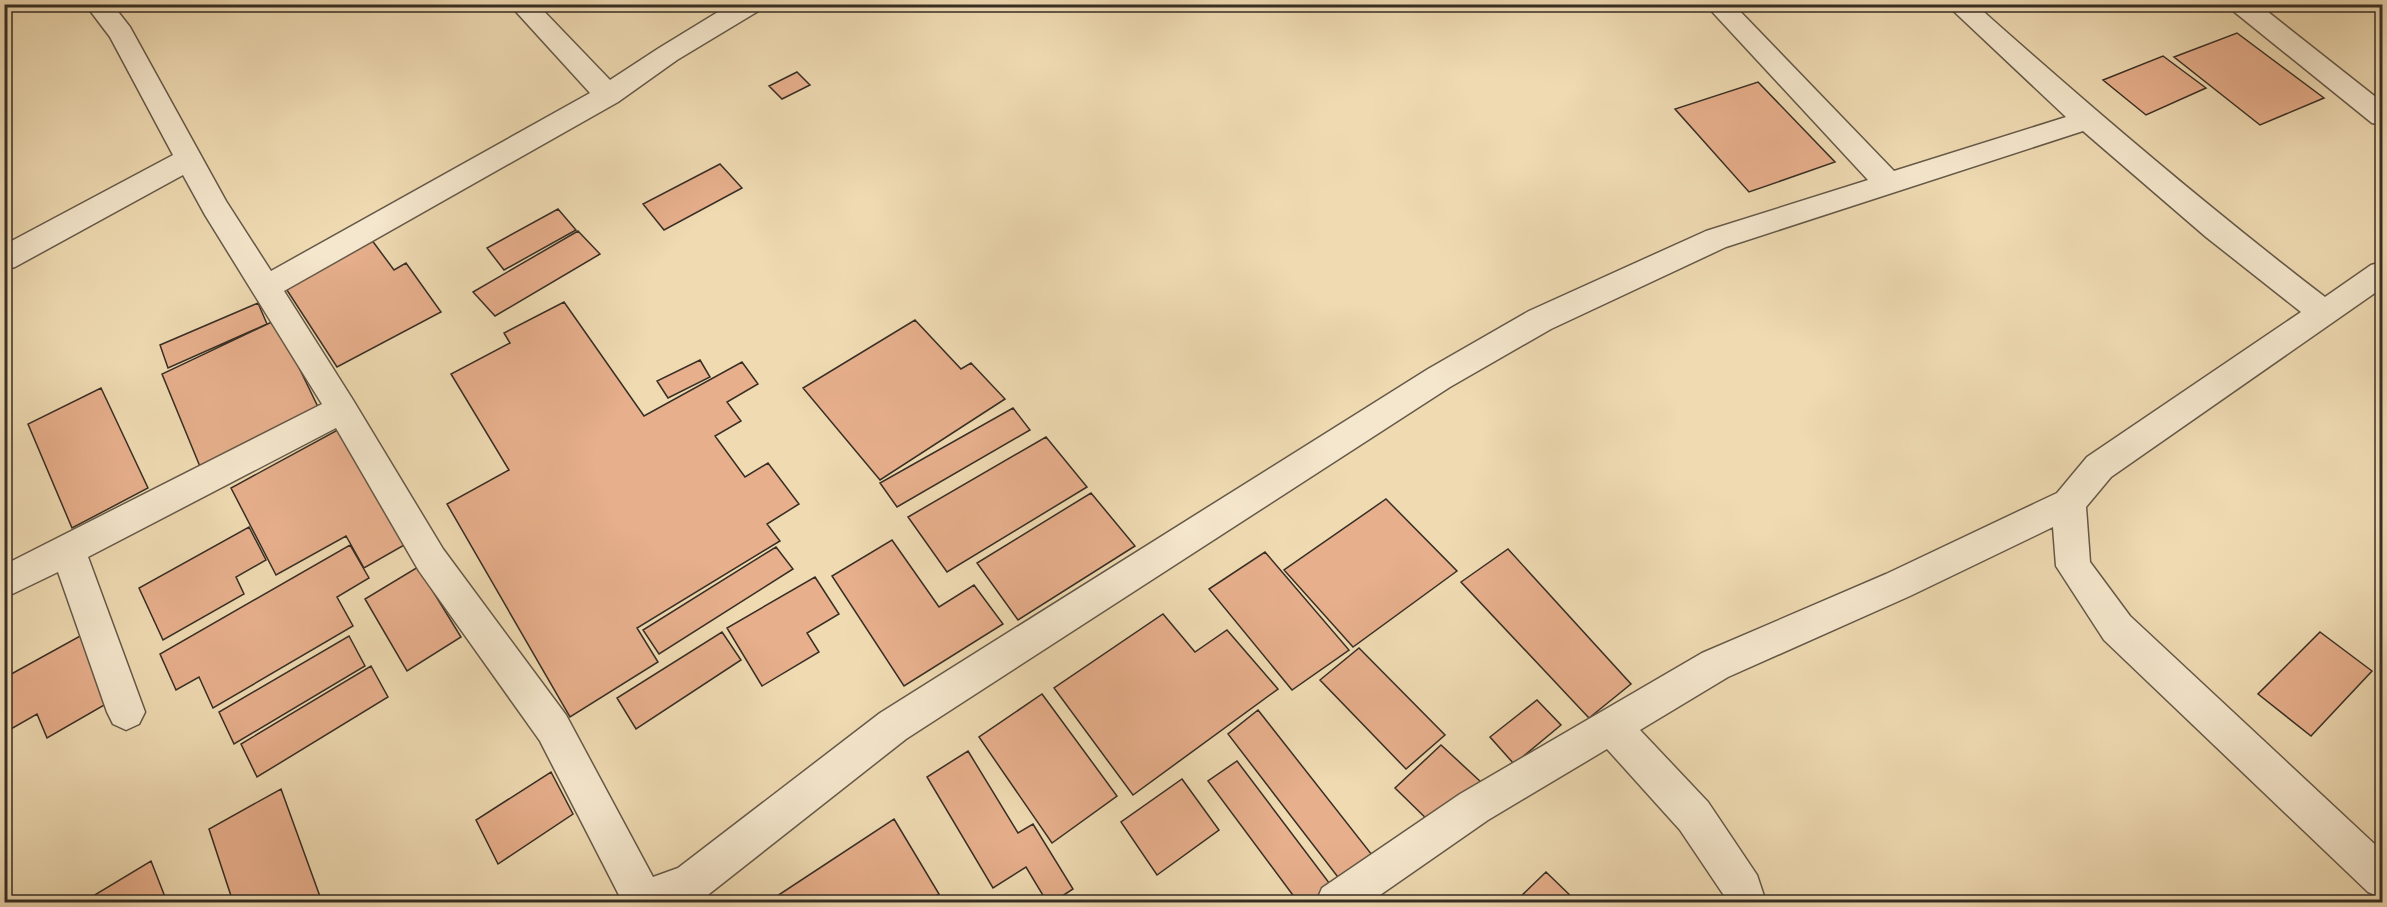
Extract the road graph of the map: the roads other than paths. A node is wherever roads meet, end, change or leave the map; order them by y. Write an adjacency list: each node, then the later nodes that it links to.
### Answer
1 (98, 4): 11 (street)
2 (522, 4): 8 (street)
3 (751, 4): 8 (street)
4 (1719, 4): 12 (street)
5 (1999, 4): 7 (street)
6 (2241, 4): 9 (street)
7 (1964, 9): 10 (street)
8 (608, 95): 15 (street)
9 (2382, 116)
10 (2087, 120): 12 (street); 16 (street)
11 (189, 159): 13 (street); 15 (street)
12 (1888, 183): 24 (street)
13 (4, 259)
14 (2376, 287): 16 (street)
15 (265, 288): 17 (street)
16 (2324, 313): 18 (street)
17 (342, 409): 19 (street); 24 (street)
18 (2069, 503): 22 (street); 23 (street)
19 (68, 551): 20 (street); 21 (street)
20 (4, 583)
21 (126, 712)
22 (1611, 726): 25 (street); 26 (street)
23 (2382, 878)
24 (642, 901)
25 (1336, 903)
26 (1746, 903)

